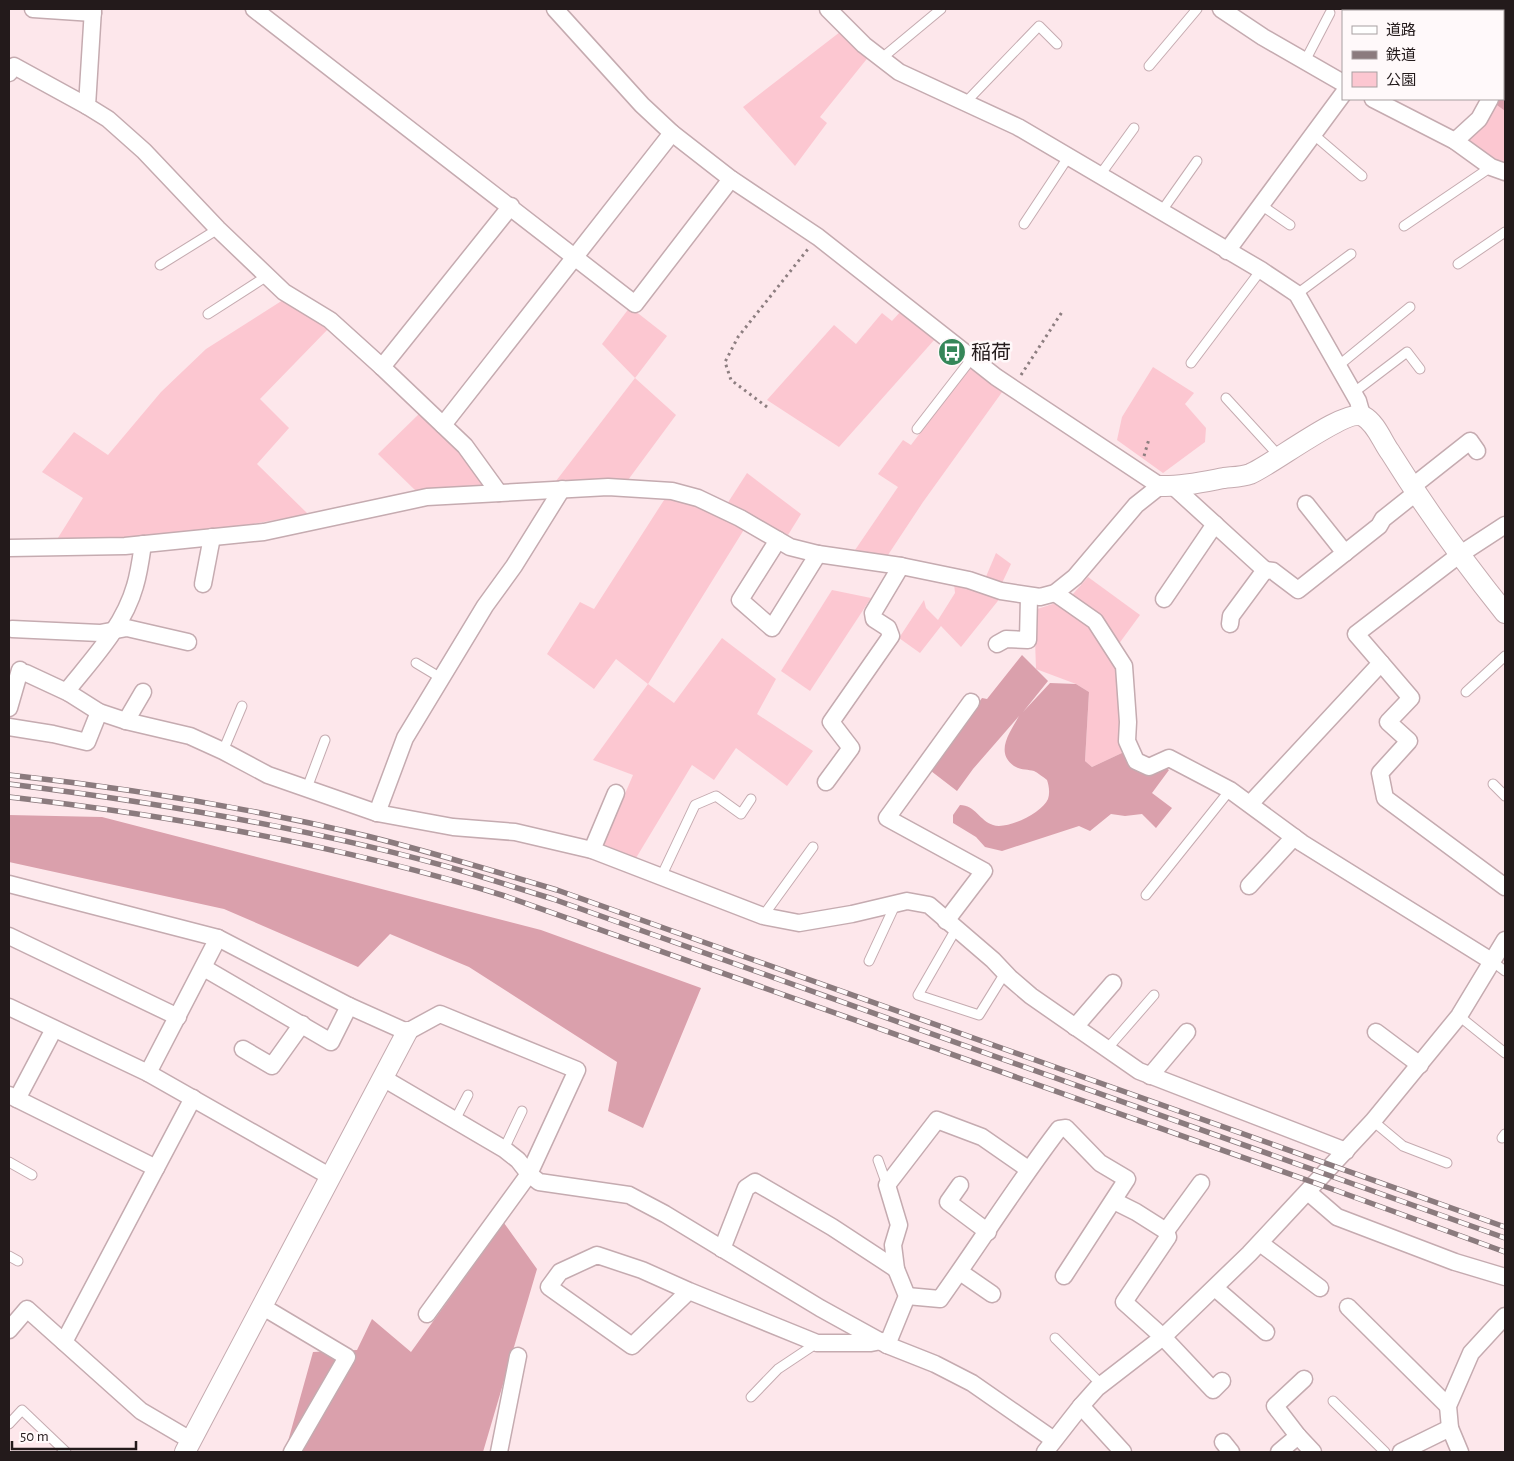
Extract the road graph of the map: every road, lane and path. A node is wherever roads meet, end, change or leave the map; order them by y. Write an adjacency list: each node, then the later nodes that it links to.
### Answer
1 (33, 9): 8 (street)
2 (254, 9): 10 (street)
3 (555, 9): 23 (street)
4 (828, 9): 12 (street)
5 (941, 9): 12 (lane)
6 (1197, 9): 14 (lane)
7 (1221, 9): 13 (street)
8 (93, 11): 21 (street)
9 (1330, 13): 13 (lane)
10 (273, 14): 33 (street)
11 (1057, 44): 20 (lane)
12 (882, 58): 20 (street)
13 (1305, 61): 16 (street)
14 (1148, 66)
15 (9, 73): 21 (street)
16 (1342, 82)
17 (1342, 95): 24 (street)
18 (1375, 100): 25 (street)
19 (1489, 100): 25 (street)
20 (965, 103): 26 (street)
21 (87, 106): 38 (street)
22 (1134, 128): 29 (lane)
23 (672, 133): 31 (street); 43 (street)
24 (1313, 134): 30 (lane); 32 (street)
25 (1455, 141): 28 (street)
26 (1069, 156): 29 (street); 35 (lane)
27 (1197, 161): 34 (lane)
28 (1498, 169): 37 (lane)
29 (1100, 175): 34 (street)
30 (1362, 176)
31 (731, 179): 40 (street); 43 (street)
32 (1261, 205): 36 (lane); 41 (street)
33 (511, 206): 43 (street); 55 (street)
34 (1162, 212): 41 (street)
35 (1024, 224)
36 (1290, 225)
37 (1404, 226)
38 (218, 228): 45 (lane); 47 (street)
39 (1505, 232): 44 (lane)
40 (818, 237): 52 (street); 60 (path)
41 (1228, 251): 46 (street)
42 (1351, 254): 48 (lane)
43 (576, 257): 62 (street)
44 (1458, 264)
45 (160, 265)
46 (1261, 270): 48 (street); 53 (lane)
47 (267, 276): 51 (lane); 55 (street)
48 (1297, 294): 54 (street)
49 (1410, 307): 54 (lane)
50 (1062, 312): 57 (path)
51 (208, 314)
52 (972, 358): 57 (street); 63 (lane)
53 (1191, 364)
54 (1338, 366): 58 (street)
55 (382, 367): 62 (street)
56 (1420, 369): 58 (lane)
57 (1012, 388): 68 (street)
58 (1353, 393): 61 (street)
59 (1226, 398): 66 (lane)
60 (768, 407)
61 (1362, 415): 66 (street); 70 (street)
62 (443, 425): 71 (street)
63 (917, 429)
64 (1149, 439): 67 (path)
65 (1477, 451): 70 (street)
66 (1280, 457): 68 (street)
67 (1142, 459)
68 (1167, 486): 73 (street); 85 (street)
69 (562, 489): 71 (street); 76 (street); 97 (street)
70 (1415, 489): 79 (street); 81 (street)
71 (499, 493): 75 (street)
72 (1306, 504): 79 (street)
73 (1215, 524): 83 (street); 87 (street)
74 (1505, 525): 81 (street)
75 (212, 537): 77 (street); 84 (street)
76 (778, 540): 80 (street); 80 (street)
77 (143, 544): 78 (street); 91 (street)
78 (9, 548)
79 (1345, 553): 83 (street)
80 (818, 554): 82 (street)
81 (1459, 554): 88 (street); 96 (street)
82 (902, 566): 86 (street); 109 (street)
83 (1265, 570): 89 (street)
84 (203, 584)
85 (1056, 593): 86 (street); 112 (street)
86 (1029, 596): 93 (street)
87 (1164, 599)
88 (1505, 613)
89 (1230, 624)
90 (12, 629): 91 (street)
91 (114, 630): 92 (street); 100 (street)
92 (188, 642)
93 (997, 644)
94 (1505, 656): 99 (lane)
95 (416, 663): 97 (lane)
96 (1381, 663): 116 (street); 124 (street)
97 (441, 678): 117 (street)
98 (143, 692): 105 (street)
99 (1466, 692)
100 (69, 693): 103 (street); 104 (street)
101 (971, 702): 128 (street)
102 (242, 706): 108 (lane)
103 (9, 708)
104 (99, 712): 105 (street); 106 (street)
105 (126, 721): 108 (street)
106 (9, 727)
107 (325, 740): 111 (lane)
108 (223, 751): 111 (street)
109 (826, 782)
110 (1493, 784): 114 (lane)
111 (307, 788): 117 (street)
112 (1230, 790): 116 (street); 125 (lane)
113 (616, 793): 120 (street)
114 (1505, 796)
115 (751, 799): 121 (lane)
116 (1250, 804): 118 (street)
117 (378, 813): 120 (street)
118 (1294, 837): 123 (street); 133 (street)
119 (813, 846): 127 (lane)
120 (592, 850): 121 (street)
121 (661, 877): 127 (street)
122 (9, 884): 130 (street)
123 (1249, 886)
124 (1505, 887)
125 (1146, 895)
126 (896, 903): 127 (street); 128 (street); 132 (lane)
127 (763, 916)
128 (951, 925): 135 (street); 135 (lane)
129 (9, 936): 141 (street)
130 (218, 938): 134 (street); 138 (street)
131 (1505, 940): 133 (street)
132 (869, 961)
133 (1499, 967): 140 (street)
134 (204, 968): 141 (street); 142 (street)
135 (1005, 973): 144 (street)
136 (1114, 983): 144 (street)
137 (1154, 995): 149 (lane)
138 (350, 1006): 142 (street); 145 (street)
139 (9, 1007): 143 (street)
140 (1459, 1016): 150 (lane); 151 (street)
141 (178, 1017): 152 (street)
142 (302, 1024): 148 (street)
143 (54, 1028): 152 (street); 156 (street)
144 (1075, 1028): 149 (street)
145 (407, 1032): 154 (street); 168 (street)
146 (1187, 1032): 153 (street)
147 (1376, 1032): 151 (street)
148 (243, 1049)
149 (1107, 1049): 153 (street)
150 (1505, 1053)
151 (1420, 1065): 160 (street)
152 (148, 1073): 157 (street)
153 (1150, 1076): 162 (street)
154 (383, 1078): 159 (street); 170 (street)
155 (468, 1095): 159 (lane)
156 (13, 1097): 166 (street)
157 (193, 1098): 166 (street); 170 (street)
158 (522, 1110): 161 (lane)
159 (455, 1120): 161 (street)
160 (1373, 1121): 162 (street); 165 (lane)
161 (504, 1149): 168 (street)
162 (1346, 1151): 174 (street)
163 (878, 1160): 172 (lane)
164 (9, 1162): 169 (lane)
165 (1447, 1164)
166 (156, 1168): 199 (street)
167 (1028, 1169): 172 (street); 175 (street); 177 (street)
168 (529, 1174): 179 (street); 193 (street)
169 (32, 1175)
170 (331, 1177): 192 (street)
171 (1201, 1183): 176 (street)
172 (886, 1185): 182 (street)
173 (960, 1185): 177 (street)
174 (1308, 1192): 178 (street); 185 (street)
175 (1114, 1201): 176 (street); 184 (street)
176 (1166, 1231): 197 (street)
177 (988, 1232): 183 (street)
178 (1260, 1243): 186 (street); 187 (street)
179 (722, 1249): 182 (street); 201 (street)
180 (9, 1256): 181 (lane)
181 (18, 1261)
182 (896, 1269): 190 (street)
183 (960, 1272): 189 (street); 190 (street)
184 (1064, 1276)
185 (1505, 1278)
186 (1214, 1288): 196 (street); 197 (street)
187 (1320, 1288)
188 (689, 1291): 188 (street); 200 (street)
189 (992, 1294)
190 (907, 1296): 201 (street)
191 (1348, 1306): 209 (street)
192 (263, 1307): 213 (street); 217 (street)
193 (427, 1314)
194 (1504, 1319): 209 (street)
195 (9, 1330): 199 (street)
196 (1266, 1332)
197 (1163, 1337): 204 (street); 205 (street)
198 (1055, 1338): 205 (lane)
199 (64, 1342): 213 (street)
200 (817, 1343): 201 (street); 206 (lane)
201 (884, 1343): 214 (street)
202 (518, 1356): 218 (street)
203 (1304, 1379): 212 (street)
204 (1222, 1382)
205 (1102, 1385): 208 (street)
206 (751, 1397)
207 (1333, 1401): 222 (lane)
208 (1081, 1406): 214 (street); 219 (street)
209 (1448, 1406): 211 (street)
210 (9, 1424): 216 (lane)
211 (1450, 1428): 215 (street); 223 (street)
212 (1298, 1436): 220 (street); 221 (street)
213 (189, 1446)
214 (1050, 1446)
215 (1462, 1451)
216 (66, 1452)
217 (292, 1452)
218 (498, 1452)
219 (1124, 1452)
220 (1279, 1452)
221 (1313, 1452)
222 (1385, 1452)
223 (1400, 1452)

